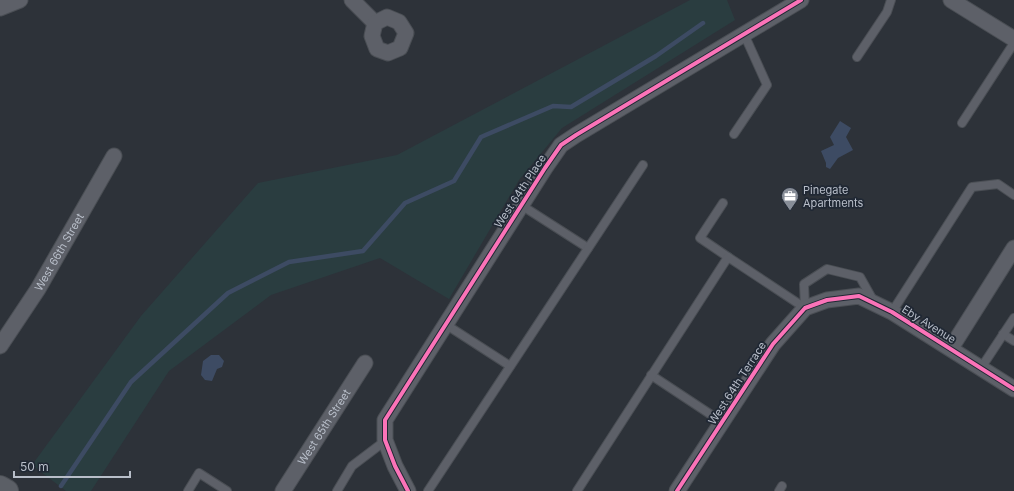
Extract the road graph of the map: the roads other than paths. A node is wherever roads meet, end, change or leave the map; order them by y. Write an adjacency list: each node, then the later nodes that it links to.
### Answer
1 (20, 0): 6 (street)
2 (352, 0): 7 (street)
3 (801, 0): 8 (street, West 64th Place)
4 (890, 0): 11 (lane)
5 (951, 0): 9 (street)
6 (0, 8)
7 (375, 23)
8 (744, 34): 13 (lane); 18 (street, West 64th Place)
9 (1014, 39)
10 (1014, 43): 12 (lane)
11 (857, 57)
12 (962, 123)
13 (734, 134)
14 (114, 156): 30 (street, West 66th Street)
15 (643, 165): 19 (lane)
16 (1014, 195): 25 (lane)
17 (723, 203): 21 (lane)
18 (521, 205): 19 (lane); 27 (street, West 64th Place)
19 (588, 248): 33 (lane)
20 (1014, 248): 31 (street)
21 (728, 257): 24 (lane); 35 (lane)
22 (827, 300): 23 (street, Eby Avenue); 24 (street, West 64th Terrace)
23 (875, 304): 24 (lane); 25 (street, Eby Avenue)
24 (805, 308): 37 (street, West 64th Terrace)
25 (892, 312): 31 (street, Eby Avenue)
26 (1014, 318): 28 (lane)
27 (445, 324): 33 (lane); 38 (street, West 64th Place)
28 (1003, 334): 29 (lane); 34 (lane)
29 (1014, 340)
30 (0, 346)
31 (951, 348): 34 (street, Eby Avenue)
32 (365, 363): 43 (street, West 65th Street)
33 (510, 366): 46 (lane)
34 (981, 368): 36 (street, Eby Avenue)
35 (651, 376): 37 (lane); 47 (lane)
36 (1014, 389)
37 (722, 422): 48 (street, West 64th Terrace)
38 (385, 441): 44 (lane); 45 (street, West 64th Place)
39 (0, 487): 40 (main road)
40 (7, 491)
41 (188, 491): 42 (lane)
42 (227, 491)
43 (283, 491)
44 (337, 491)
45 (408, 491)
46 (428, 491)
47 (577, 491)
48 (677, 491)

